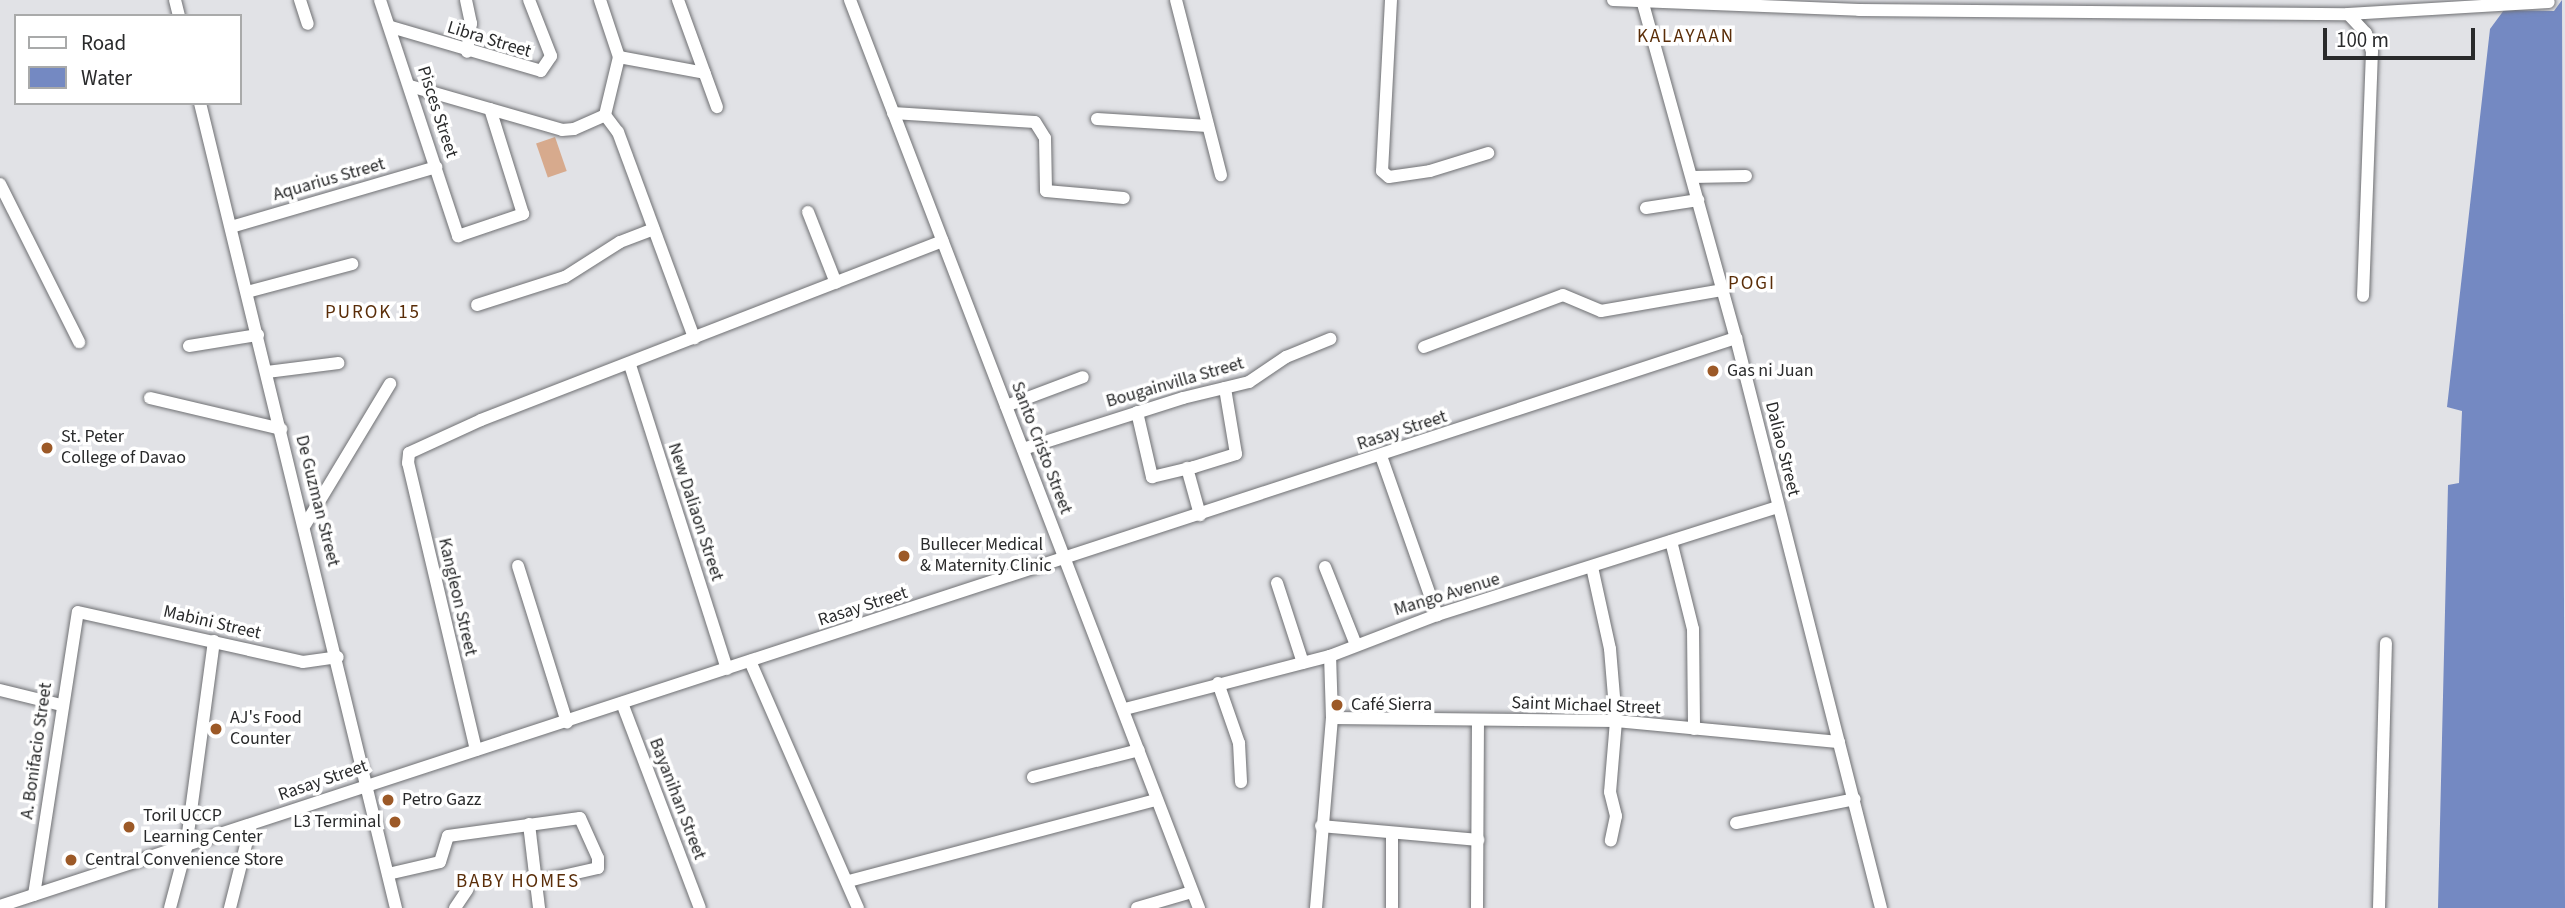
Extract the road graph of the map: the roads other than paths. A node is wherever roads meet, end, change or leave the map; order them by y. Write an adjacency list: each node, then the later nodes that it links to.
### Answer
1 (300, 0): 18 (street)
2 (380, 0): 19 (street, Pisces Street)
3 (466, 0): 20 (street)
4 (529, 0): 20 (street, Libra Street)
5 (600, 0): 21 (street)
6 (678, 0): 22 (street)
7 (850, 0): 27 (street, Santo Cristo Street)
8 (1176, 0): 30 (street)
9 (1391, 0): 31 (street)
10 (1613, 0): 12 (street)
11 (2310, 0): 16 (street)
12 (1643, 2): 14 (street); 35 (street, Daliao Street)
13 (2549, 2): 17 (street)
14 (1859, 5): 15 (street)
15 (2055, 6): 16 (street)
16 (2304, 12): 17 (street)
17 (2348, 14): 48 (street)
18 (308, 24)
19 (391, 27): 20 (street, Libra Street); 23 (street, Pisces Street)
20 (467, 52)
21 (618, 57): 22 (street); 28 (street)
22 (705, 72): 25 (street)
23 (410, 86): 26 (street); 32 (street, Pisces Street)
24 (200, 105): 41 (street, De Guzman Street)
25 (717, 107)
26 (490, 109): 28 (street); 32 (street, Pisces Street)
27 (893, 113): 37 (street); 43 (street, Santo Cristo Street)
28 (605, 115): 42 (street)
29 (1097, 119): 30 (street)
30 (1208, 126): 33 (street)
31 (1488, 153)
32 (436, 167): 41 (street, Aquarius Street)
33 (1221, 175)
34 (1746, 176): 35 (street)
35 (1692, 177): 38 (street, Daliao Street)
36 (0, 184): 54 (street)
37 (1124, 198)
38 (1698, 200): 39 (street); 46 (street, Daliao Street)
39 (1646, 208)
40 (808, 212): 45 (street)
41 (231, 227): 47 (street, De Guzman Street)
42 (654, 229): 49 (street); 51 (street)
43 (942, 241): 45 (street); 64 (street, Santo Cristo Street)
44 (352, 264): 47 (street)
45 (836, 283): 51 (street)
46 (1723, 290): 52 (street, Daliao Street); 56 (street)
47 (247, 292): 50 (street, De Guzman Street)
48 (2363, 296)
49 (477, 305)
50 (258, 335): 55 (street); 59 (street, De Guzman Street)
51 (694, 338): 58 (street)
52 (1736, 338): 68 (street, Rasay Street); 70 (street, Daliao Street)
53 (1330, 339): 62 (street, Bougainvilla Street)
54 (79, 342)
55 (189, 346)
56 (1424, 347)
57 (338, 363): 59 (street)
58 (630, 365): 88 (street, New Daliaon Street); 100 (street, Kangleon Street)
59 (267, 372): 66 (street, De Guzman Street)
60 (1083, 377): 64 (street)
61 (390, 384): 72 (street)
62 (1225, 388): 65 (street, Bougainvilla Street); 69 (street)
63 (150, 398): 66 (street)
64 (1006, 406): 67 (street, Santo Cristo Street)
65 (1138, 412): 67 (street, Bougainvilla Street); 69 (street)
66 (281, 429): 72 (street, De Guzman Street)
67 (1023, 449): 74 (street, Santo Cristo Street)
68 (1381, 456): 71 (street, Rasay Street); 80 (street)
69 (1187, 468): 71 (street)
70 (1778, 507): 73 (street, Mango Avenue); 99 (street, Daliao Street)
71 (1200, 515): 74 (street, Rasay Street)
72 (305, 525): 85 (street, De Guzman Street)
73 (1671, 541): 77 (street, Mango Avenue); 98 (street)
74 (1065, 561): 86 (street, Rasay Street); 93 (street, Santo Cristo Street)
75 (518, 566): 97 (street)
76 (1325, 567): 83 (street)
77 (1592, 568): 80 (street, Mango Avenue); 96 (street)
78 (1277, 583): 87 (street)
79 (78, 612): 81 (street, Mabini Street); 92 (street, A. Bonifacio Street)
80 (1437, 615): 83 (street, Mango Avenue)
81 (214, 641): 85 (street, Mabini Street); 114 (street)
82 (2386, 643): 135 (street)
83 (1356, 645): 84 (street, Mango Avenue)
84 (1330, 656): 87 (street, Mango Avenue); 94 (street)
85 (338, 657): 104 (street, De Guzman Street)
86 (750, 662): 88 (street, Rasay Street); 116 (street)
87 (1303, 663): 89 (street, Mango Avenue)
88 (727, 669): 91 (street, Rasay Street)
89 (1218, 683): 93 (street, Mango Avenue); 103 (street)
90 (0, 690): 92 (street)
91 (622, 703): 97 (street, Rasay Street); 127 (street, Bayanihan Street)
92 (61, 705): 120 (street, A. Bonifacio Street)
93 (1125, 709): 101 (street, Santo Cristo Street)
94 (1332, 718): 95 (street, Saint Michael Street); 110 (street)
95 (1478, 720): 96 (street, Saint Michael Street); 112 (street)
96 (1616, 721): 98 (street, Saint Michael Street); 113 (street)
97 (567, 722): 100 (street, Rasay Street)
98 (1694, 729): 99 (street, Saint Michael Street)
99 (1839, 742): 105 (street, Daliao Street)
100 (476, 750): 104 (street, Rasay Street)
101 (1139, 750): 102 (street); 106 (street, Santo Cristo Street)
102 (1033, 777)
103 (1241, 782)
104 (368, 783): 109 (street, Rasay Street); 115 (street, De Guzman Street)
105 (1855, 799): 107 (street); 134 (street, Daliao Street)
106 (1156, 800): 116 (street); 119 (street, Santo Cristo Street)
107 (1736, 823)
108 (529, 824): 115 (street); 117 (street); 117 (street)
109 (251, 825): 114 (street, Rasay Street); 123 (street)
110 (1321, 826): 111 (street); 131 (street)
111 (1392, 833): 112 (street); 132 (street)
112 (1478, 840): 133 (street)
113 (1611, 840)
114 (186, 848): 120 (street, Rasay Street); 122 (street)
115 (388, 874): 124 (street, De Guzman Street)
116 (849, 881): 128 (street)
117 (536, 882): 126 (street)
118 (467, 890): 125 (street)
119 (1192, 892): 129 (street); 130 (street, Santo Cristo Street)
120 (34, 895): 121 (street, Rasay Street)
121 (0, 906)
122 (170, 908)
123 (230, 908)
124 (396, 908)
125 (455, 908)
126 (539, 908)
127 (700, 908)
128 (858, 908)
129 (1137, 908)
130 (1199, 908)
131 (1317, 908)
132 (1392, 908)
133 (1478, 908)
134 (1881, 908)
135 (2379, 908)

